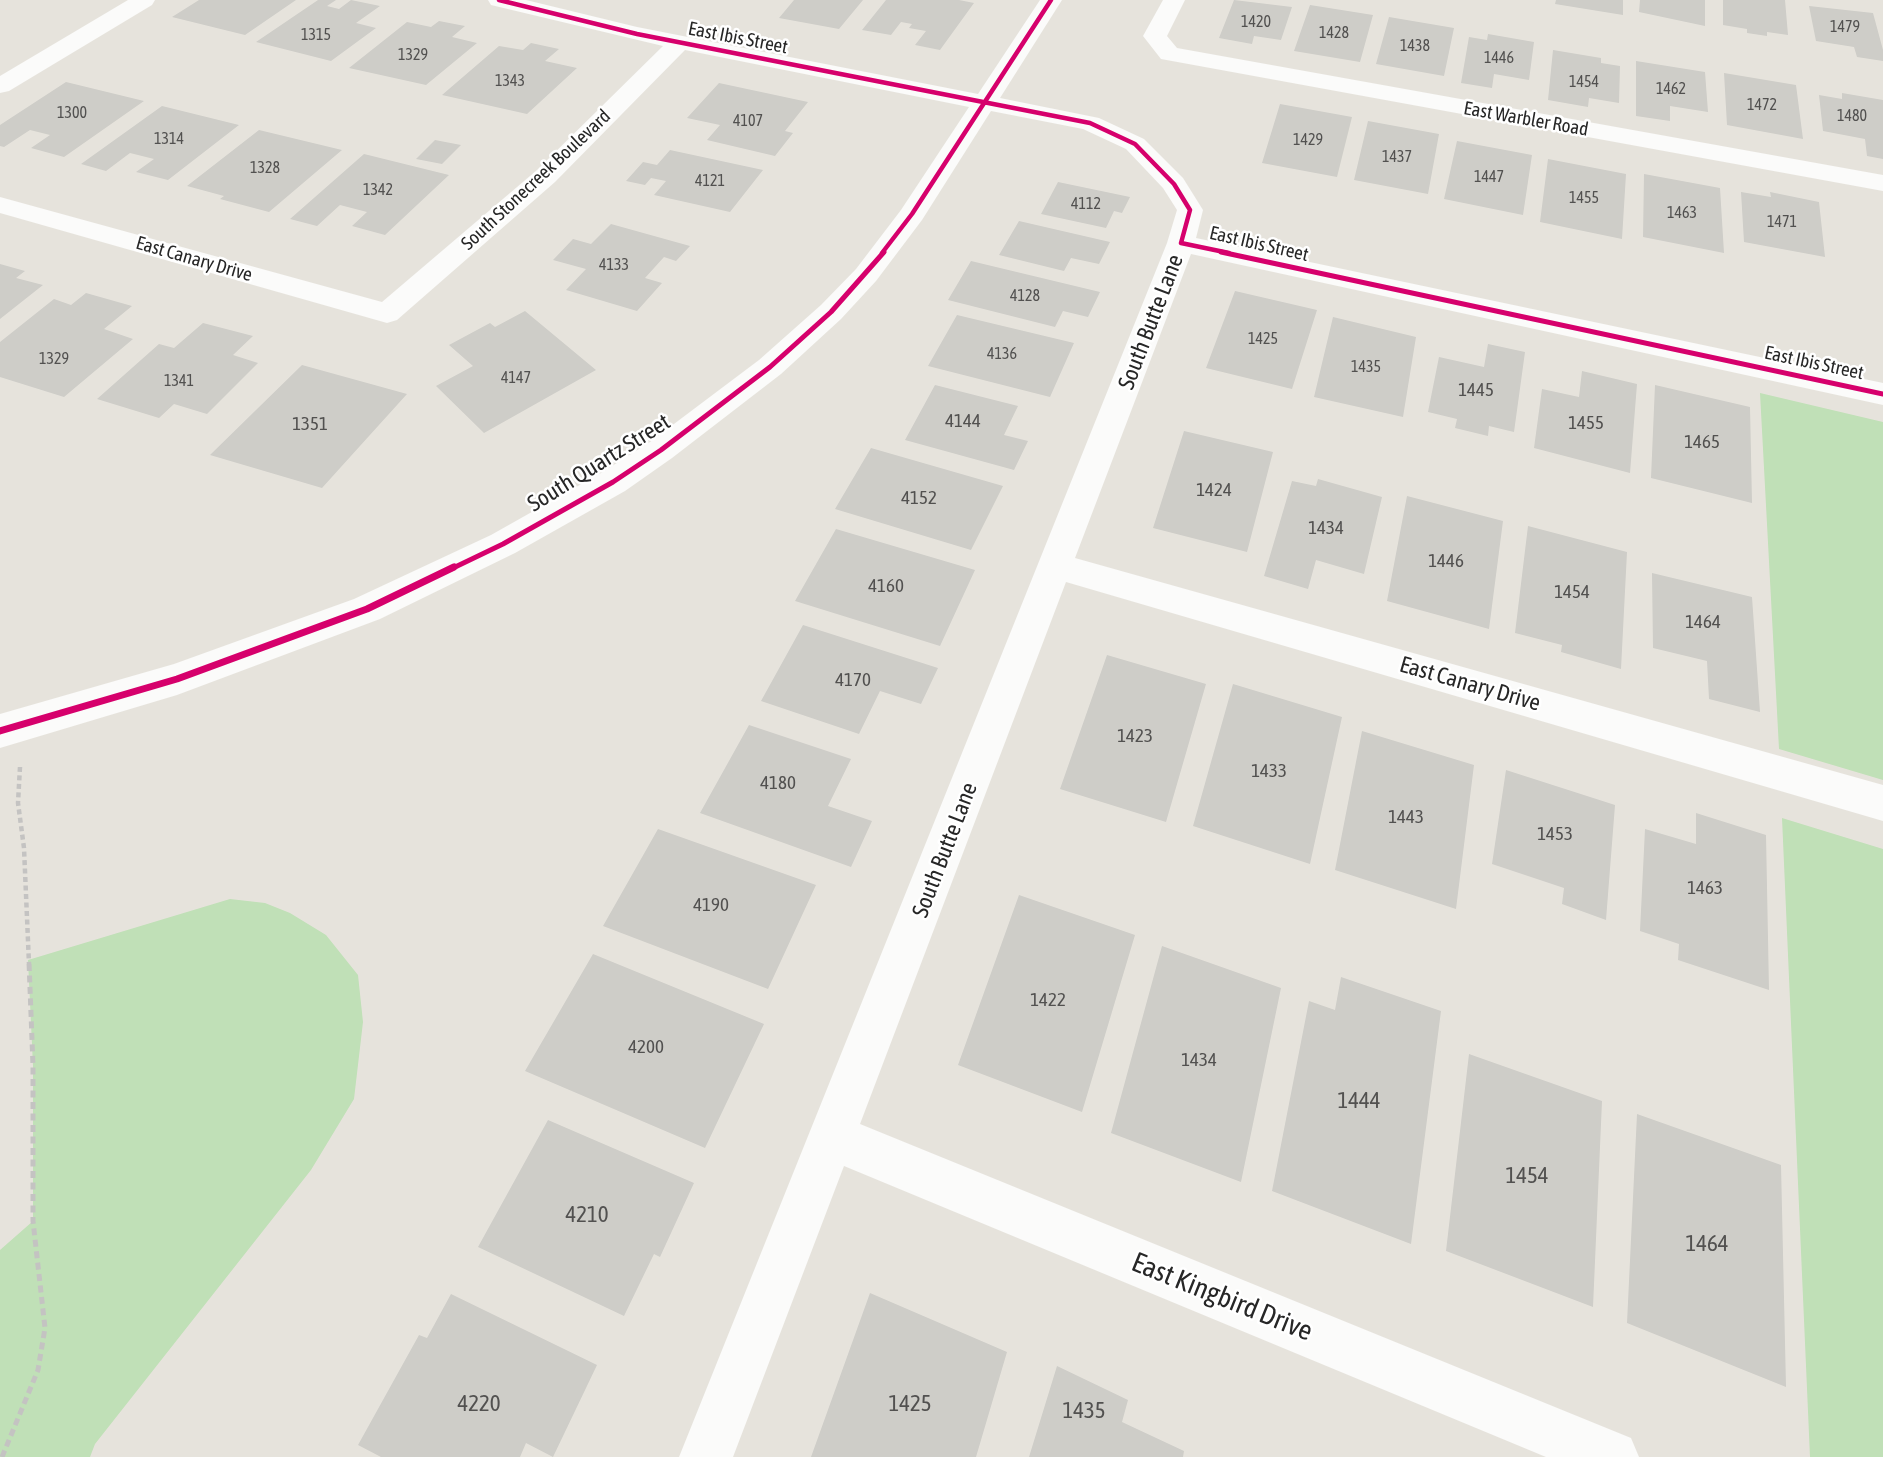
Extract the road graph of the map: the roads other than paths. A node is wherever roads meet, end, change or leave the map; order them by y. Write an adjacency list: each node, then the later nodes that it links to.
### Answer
1 (144, 0): 6 (street)
2 (499, 0): 5 (street, East Ibis Street)
3 (1051, 0): 7 (street, South Quartz Street)
4 (1174, 0): 8 (street, East Warbler Road)
5 (680, 42): 7 (street, East Ibis Street); 11 (street, South Stonecreek Boulevard)
6 (0, 86)
7 (984, 102): 10 (street, East Ibis Street); 14 (street, South Quartz Street)
8 (1883, 183)
9 (0, 205): 11 (street, East Canary Drive)
10 (1181, 243): 12 (street, East Ibis Street); 13 (street, South Butte Lane)
11 (387, 313)
12 (1883, 394)
13 (1056, 566): 15 (street, East Canary Drive); 16 (street, South Butte Lane)
14 (13, 727)
15 (1883, 803)
16 (832, 1137): 17 (street, South Butte Lane); 18 (street, East Kingbird Drive)
17 (706, 1457)
18 (1612, 1457)

